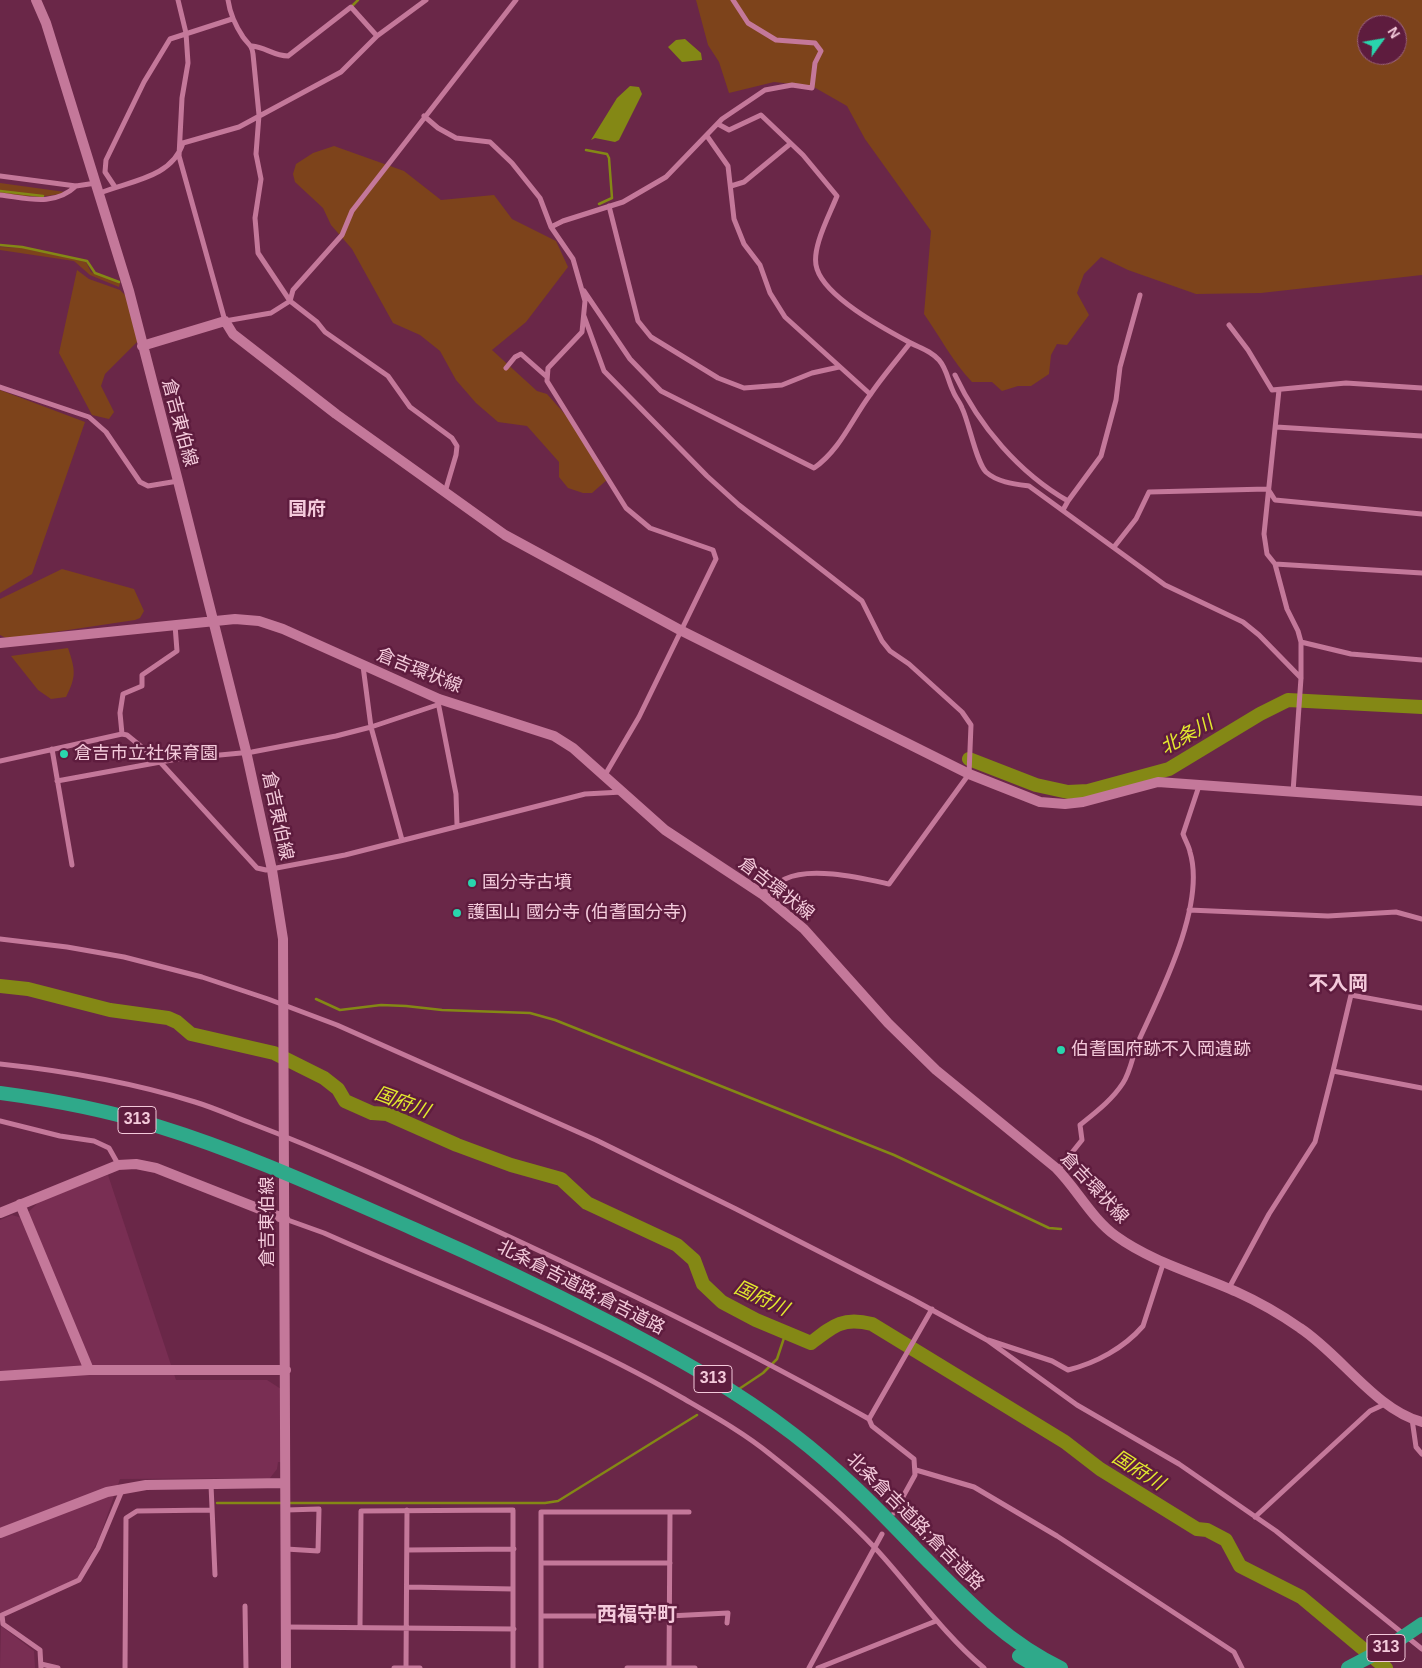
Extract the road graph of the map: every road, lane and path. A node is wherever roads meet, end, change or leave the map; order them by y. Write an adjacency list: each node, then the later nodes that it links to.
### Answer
1 (36, 0): 21 (main road, 倉吉東伯線)
2 (178, 0): 8 (street)
3 (228, 0): 7 (street)
4 (426, 0): 9 (street)
5 (516, 0): 12 (street)
6 (733, 0): 13 (street)
7 (232, 19): 8 (street); 10 (street)
8 (186, 33): 16 (street); 20 (street)
9 (377, 36): 10 (street); 11 (street)
10 (252, 46): 11 (street)
11 (259, 115): 16 (street); 27 (street)
12 (424, 116): 24 (street); 27 (street)
13 (718, 124): 14 (street); 15 (street)
14 (707, 136): 19 (street); 23 (street)
15 (790, 144): 19 (street); 31 (street)
16 (179, 156): 20 (street); 29 (street)
17 (0, 176): 18 (street)
18 (76, 186): 21 (street); 22 (street)
19 (731, 186): 33 (street)
20 (115, 187): 21 (street)
21 (98, 188): 32 (main road, 倉吉東伯線)
22 (0, 195)
23 (609, 206): 24 (street); 33 (street)
24 (551, 227): 25 (street)
25 (582, 289): 28 (street); 40 (street)
26 (1140, 295): 46 (street)
27 (290, 301): 29 (street); 45 (street)
28 (584, 316): 36 (street); 67 (street)
29 (225, 321): 32 (main road); 45 (main road)
30 (1229, 325): 39 (street)
31 (910, 343): 40 (street); 47 (street)
32 (142, 346): 43 (main road, 倉吉東伯線)
33 (839, 367): 40 (street)
34 (506, 368): 36 (street)
35 (955, 375): 46 (street)
36 (547, 377): 54 (street)
37 (0, 387): 43 (street)
38 (1422, 388): 39 (street)
39 (1278, 390): 41 (street)
40 (870, 394)
41 (1276, 427): 42 (street); 44 (street)
42 (1422, 436)
43 (178, 481): 52 (main road, 倉吉東伯線)
44 (1267, 489): 48 (street); 49 (street); 50 (street)
45 (445, 492): 54 (main road)
46 (1068, 501): 47 (street)
47 (1062, 510): 49 (street)
48 (1422, 514)
49 (1114, 547): 59 (street)
50 (1275, 564): 51 (street); 55 (street)
51 (1422, 573)
52 (211, 621): 53 (main road, 倉吉環状線); 58 (main road, 倉吉環状線); 64 (main road, 倉吉東伯線)
53 (175, 624): 56 (main road, 倉吉環状線); 62 (street)
54 (680, 630): 67 (main road); 68 (street)
55 (1301, 642): 57 (street); 59 (street)
56 (0, 643)
57 (1422, 660)
58 (363, 666): 60 (main road, 倉吉環状線); 61 (street)
59 (1301, 678): 72 (street)
60 (438, 702): 61 (street); 68 (main road, 倉吉環状線); 74 (street)
61 (371, 727): 64 (street); 75 (street)
62 (122, 734): 63 (street); 66 (street)
63 (52, 749): 65 (street); 69 (street)
64 (246, 751): 66 (street); 77 (main road, 倉吉東伯線)
65 (0, 761)
66 (160, 762): 69 (street); 77 (street)
67 (969, 774): 70 (main road); 78 (street)
68 (605, 775): 71 (main road, 倉吉環状線)
69 (57, 782): 76 (street)
70 (1199, 786): 72 (main road); 79 (street)
71 (622, 792): 74 (street); 78 (main road, 倉吉環状線)
72 (1293, 792): 73 (main road)
73 (1422, 801)
74 (457, 825): 75 (street)
75 (402, 840): 77 (street)
76 (72, 864)
77 (272, 870): 82 (main road, 倉吉東伯線)
78 (762, 894): 93 (main road, 倉吉環状線)
79 (1190, 910): 80 (street); 93 (street)
80 (1422, 919)
81 (0, 939): 82 (street)
82 (284, 1006): 90 (main road, 倉吉東伯線); 100 (street)
83 (1422, 1008): 85 (street)
84 (0, 1064): 90 (street)
85 (1333, 1071): 86 (street); 99 (street)
86 (1422, 1088)
87 (0, 1092): 92 (highway, 北条倉吉道路;倉吉道路 / 313)
88 (0, 1100): 92 (highway, 北条倉吉道路;倉吉道路 / 313)
89 (0, 1120): 91 (street)
90 (285, 1136): 97 (main road, 倉吉東伯線); 106 (street)
91 (118, 1165): 95 (main road); 97 (main road)
92 (267, 1170): 94 (highway, 北条倉吉道路;倉吉道路 / 313)
93 (1058, 1170): 98 (main road, 倉吉環状線)
94 (303, 1185): 159 (highway, 北条倉吉道路;倉吉道路 / 313); 160 (highway, 北条倉吉道路;倉吉道路 / 313)
95 (20, 1204): 96 (main road); 102 (main road)
96 (0, 1212)
97 (285, 1219): 103 (main road, 倉吉東伯線); 124 (street)
98 (1164, 1261): 99 (main road, 倉吉環状線); 101 (street)
99 (1229, 1288): 105 (main road, 倉吉環状線)
100 (932, 1310): 101 (street); 106 (street)
101 (987, 1340): 119 (street)
102 (89, 1370): 103 (main road); 104 (main road)
103 (286, 1370): 110 (main road, 倉吉東伯線)
104 (0, 1376)
105 (1385, 1404): 107 (main road, 倉吉環状線); 119 (street)
106 (869, 1419): 109 (street)
107 (1417, 1421): 108 (street)
108 (1422, 1454)
109 (916, 1470): 118 (street); 161 (street)
110 (285, 1483): 111 (main road); 114 (main road, 倉吉東伯線)
111 (211, 1485): 112 (main road); 113 (street)
112 (123, 1488): 120 (main road); 143 (street)
113 (212, 1510): 128 (street); 146 (street)
114 (286, 1510): 122 (main road, 倉吉東伯線); 122 (street)
115 (407, 1510): 123 (street); 125 (street); 137 (street)
116 (689, 1512): 117 (street)
117 (670, 1513): 126 (street); 127 (street)
118 (894, 1513)
119 (1255, 1517): 142 (street)
120 (0, 1533)
121 (882, 1534): 124 (street)
122 (286, 1549): 138 (main road, 倉吉東伯線)
123 (514, 1549): 125 (street); 130 (street)
124 (876, 1549): 134 (street); 156 (street)
125 (408, 1550): 129 (street)
126 (541, 1563): 127 (street); 132 (street)
127 (670, 1563): 133 (street)
128 (215, 1576)
129 (408, 1588): 130 (street); 139 (street)
130 (513, 1589): 140 (street)
131 (245, 1606): 147 (street)
132 (541, 1616): 133 (street); 153 (street)
133 (669, 1616): 135 (street); 144 (street)
134 (936, 1620): 157 (street); 158 (street)
135 (727, 1623)
136 (1422, 1624): 162 (highway, 313)
137 (360, 1626): 138 (street); 139 (street)
138 (286, 1627): 148 (main road, 倉吉東伯線)
139 (406, 1628): 140 (street); 150 (street)
140 (514, 1628): 152 (street)
141 (1422, 1634): 163 (highway, 313)
142 (1422, 1649)
143 (41, 1666): 145 (street)
144 (669, 1667): 154 (street); 155 (street)
145 (58, 1668)
146 (125, 1668)
147 (246, 1668)
148 (286, 1668)
149 (394, 1668): 150 (street)
150 (406, 1668): 151 (street)
151 (420, 1668)
152 (513, 1668)
153 (541, 1668)
154 (627, 1668)
155 (695, 1668)
156 (809, 1668)
157 (818, 1668)
158 (984, 1668)
159 (1038, 1668)
160 (1061, 1668)
161 (1242, 1668)
162 (1348, 1668)
163 (1369, 1668)

